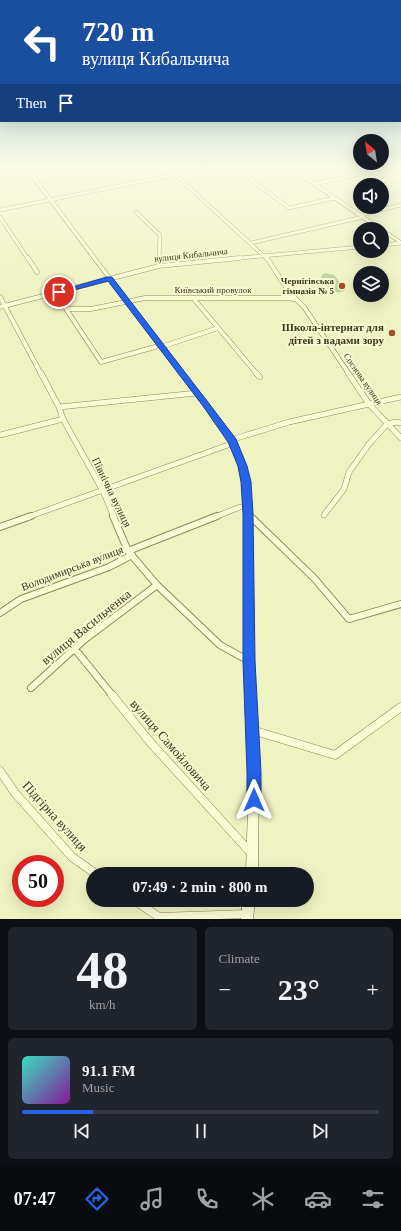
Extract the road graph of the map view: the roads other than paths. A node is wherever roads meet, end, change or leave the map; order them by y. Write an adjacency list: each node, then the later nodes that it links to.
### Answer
1 (58, 210): 17 (main road)
2 (215, 210): 10 (street, Соснова вулиця)
3 (353, 210): 6 (main road)
4 (384, 210): 6 (street)
5 (136, 212): 15 (street)
6 (362, 216): 8 (main road); 10 (street)
7 (0, 217): 16 (street)
8 (370, 222)
9 (389, 235): 11 (main road)
10 (252, 243): 14 (street, Соснова вулиця)
11 (401, 243): 12 (street)
12 (389, 244)
13 (353, 248): 14 (street, вулиця Кибальчича)
14 (265, 256): 15 (street, вулиця Кибальчича); 20 (street, Соснова вулиця)
15 (159, 266): 17 (street, вулиця Кибальчича)
16 (37, 272)
17 (110, 278): 21 (main road); 22 (street, вулиця Кибальчича)
18 (0, 297): 22 (street, Північна вулиця)
19 (194, 298): 20 (street, Київський провулок); 21 (street, Київський провулок); 23 (street)
20 (298, 300): 28 (street, Соснова вулиця)
21 (128, 301): 24 (main road); 24 (street, Київський провулок)
22 (2, 307): 29 (street, Північна вулиця)
23 (218, 328): 24 (street); 25 (street)
24 (158, 347): 26 (main road)
25 (260, 377)
26 (197, 393): 29 (street); 35 (main road)
27 (401, 397): 28 (street)
28 (369, 404): 32 (street, Соснова вулиця); 35 (street)
29 (59, 407): 30 (street, Північна вулиця)
30 (63, 419): 33 (street); 36 (street, Північна вулиця)
31 (401, 423): 32 (street)
32 (387, 424): 34 (street, Соснова вулиця); 38 (street)
33 (0, 435)
34 (401, 438)
35 (232, 441): 36 (street); 37 (main road)
36 (103, 491): 39 (street); 40 (street, Північна вулиця)
37 (248, 510): 40 (street, Володимирська вулиця); 42 (street); 45 (main road)
38 (324, 515)
39 (0, 527)
40 (130, 553): 41 (street, Північна вулиця); 43 (street, Володимирська вулиця)
41 (157, 585): 44 (street, вулиця Васильченка); 45 (street, Північна вулиця)
42 (401, 604)
43 (0, 614)
44 (73, 649): 46 (street, вулиця Васильченка); 50 (street, вулиця Самойловича)
45 (249, 661): 48 (main road)
46 (30, 688)
47 (401, 706): 48 (street)
48 (252, 730): 50 (main road)
49 (0, 771): 51 (street, Підгірна вулиця)
50 (253, 856): 52 (main road)
51 (86, 867)
52 (252, 867)
53 (144, 907): 54 (street)
54 (248, 916)

